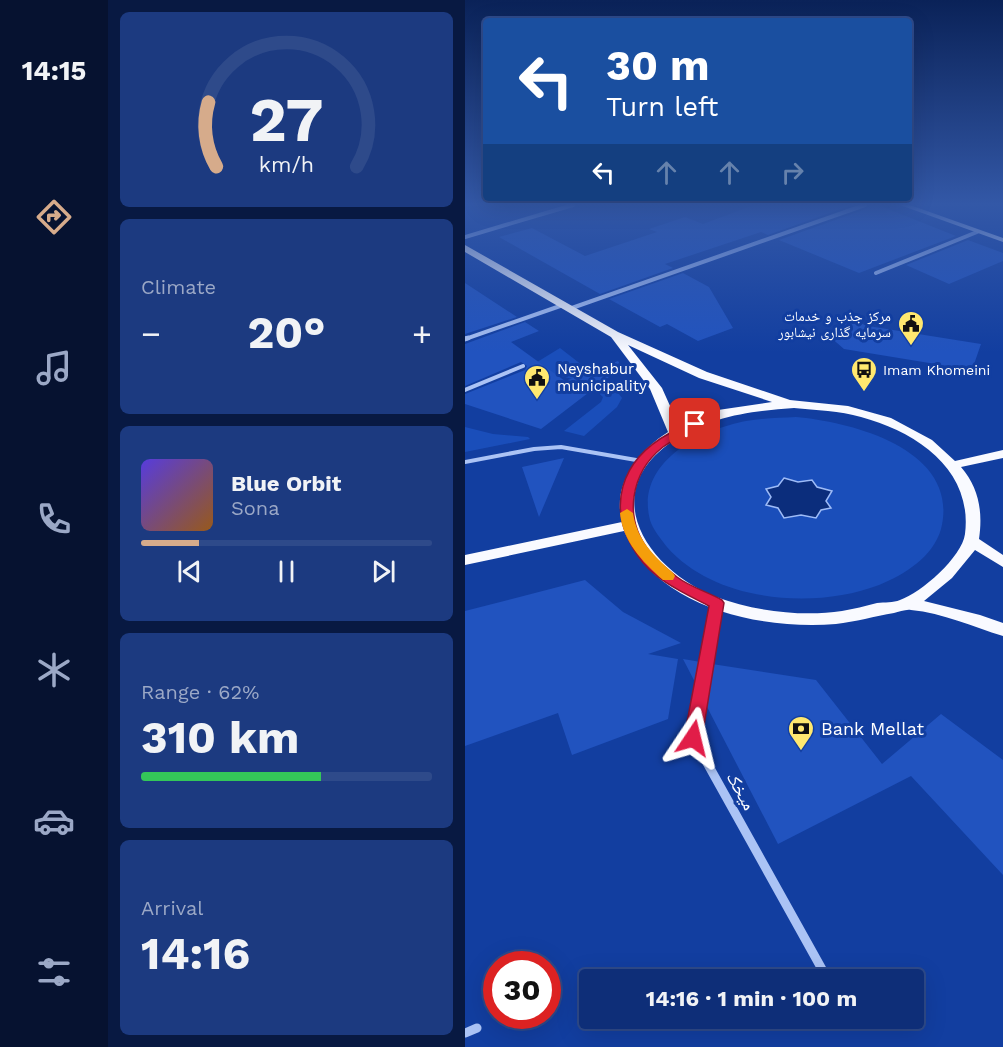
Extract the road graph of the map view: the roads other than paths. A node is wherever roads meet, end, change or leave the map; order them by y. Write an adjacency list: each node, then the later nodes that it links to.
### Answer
1 (475, 254): 5 (main road)
2 (727, 254): 5 (street)
3 (922, 254): 4 (street)
4 (876, 273)
5 (566, 307): 6 (main road); 7 (street)
6 (614, 334): 10 (main road); 11 (main road)
7 (465, 339)
8 (523, 366): 9 (lane)
9 (465, 390)
10 (794, 404): 11 (main road); 15 (main road)
11 (675, 433): 13 (main road)
12 (1003, 454): 15 (main road)
13 (642, 461): 14 (lane); 16 (main road)
14 (465, 462)
15 (954, 465): 17 (main road)
16 (628, 525): 18 (main road); 20 (main road)
17 (971, 540): 19 (main road); 21 (main road)
18 (465, 560)
19 (1003, 562)
20 (717, 603): 21 (main road); 23 (street, میخک)
21 (908, 603): 22 (main road)
22 (1003, 630)
23 (822, 969)
24 (477, 1028): 25 (street)
25 (465, 1033)

